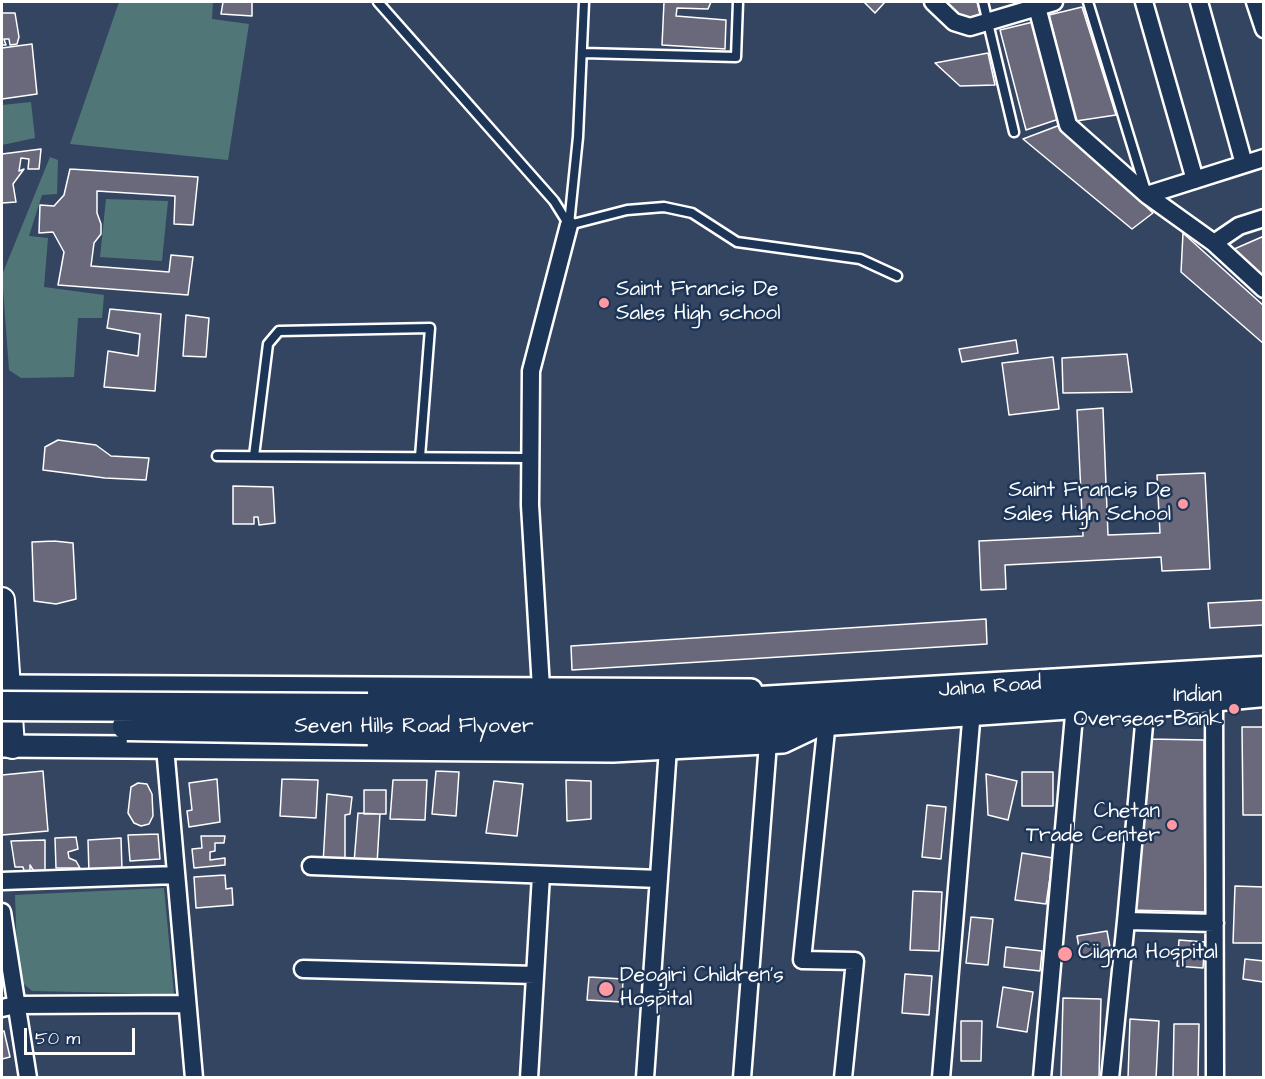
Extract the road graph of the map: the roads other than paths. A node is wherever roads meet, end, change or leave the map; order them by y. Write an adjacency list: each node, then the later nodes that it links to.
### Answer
1 (380, 2): 21 (lane)
2 (584, 2): 14 (lane)
3 (738, 2): 14 (lane)
4 (933, 2): 12 (street)
5 (983, 2): 12 (lane)
6 (1054, 2): 11 (street)
7 (1088, 2): 19 (lane)
8 (1144, 2): 18 (street)
9 (1199, 2): 17 (street)
10 (1256, 2): 13 (street)
11 (1036, 4): 12 (street); 19 (street)
12 (987, 22): 15 (lane)
13 (1263, 29)
14 (583, 53): 21 (lane)
15 (1014, 132)
16 (1263, 158): 17 (street)
17 (1244, 165): 18 (street)
18 (1195, 180): 19 (street)
19 (1147, 195): 22 (street)
20 (1263, 218): 22 (street)
21 (569, 225): 23 (lane); 28 (street)
22 (1214, 243): 24 (street)
23 (897, 276)
24 (1263, 289)
25 (217, 456): 26 (lane)
26 (254, 456): 27 (lane); 27 (lane)
27 (420, 457): 28 (lane)
28 (530, 458): 31 (street)
29 (2, 600): 33 (main road)
30 (1263, 671): 39 (highway, Jalna Road)
31 (541, 688): 33 (street); 39 (street)
32 (1263, 692): 34 (highway, Jalna Road)
33 (4, 693): 39 (highway, Seven Hills Road Flyover, bridge); 40 (main road)
34 (1214, 695): 35 (highway, Jalna Road); 50 (street)
35 (1146, 703): 36 (highway, Jalna Road); 49 (street)
36 (1075, 704): 37 (highway, Jalna Road); 62 (street)
37 (972, 710): 38 (highway, Jalna Road); 61 (street)
38 (827, 721): 39 (highway, Seven Hills Road Flyover); 60 (street)
39 (778, 722): 40 (highway, Seven Hills Road Flyover, bridge); 42 (street); 59 (street)
40 (5, 739): 41 (street)
41 (165, 747): 42 (street); 45 (street)
42 (668, 748): 46 (street)
43 (311, 866): 44 (street)
44 (541, 874): 46 (street); 52 (street)
45 (176, 875): 47 (street); 53 (street)
46 (659, 879): 58 (street)
47 (2, 881)
48 (2, 912): 54 (street)
49 (1126, 921): 50 (street); 63 (street)
50 (1215, 923): 64 (street)
51 (303, 969): 52 (street)
52 (535, 975): 57 (street)
53 (187, 1004): 54 (street); 56 (street)
54 (9, 1007): 55 (street)
55 (28, 1077)
56 (194, 1077)
57 (529, 1077)
58 (645, 1077)
59 (742, 1077)
60 (843, 1077)
61 (941, 1077)
62 (1042, 1077)
63 (1110, 1077)
64 (1215, 1077)

